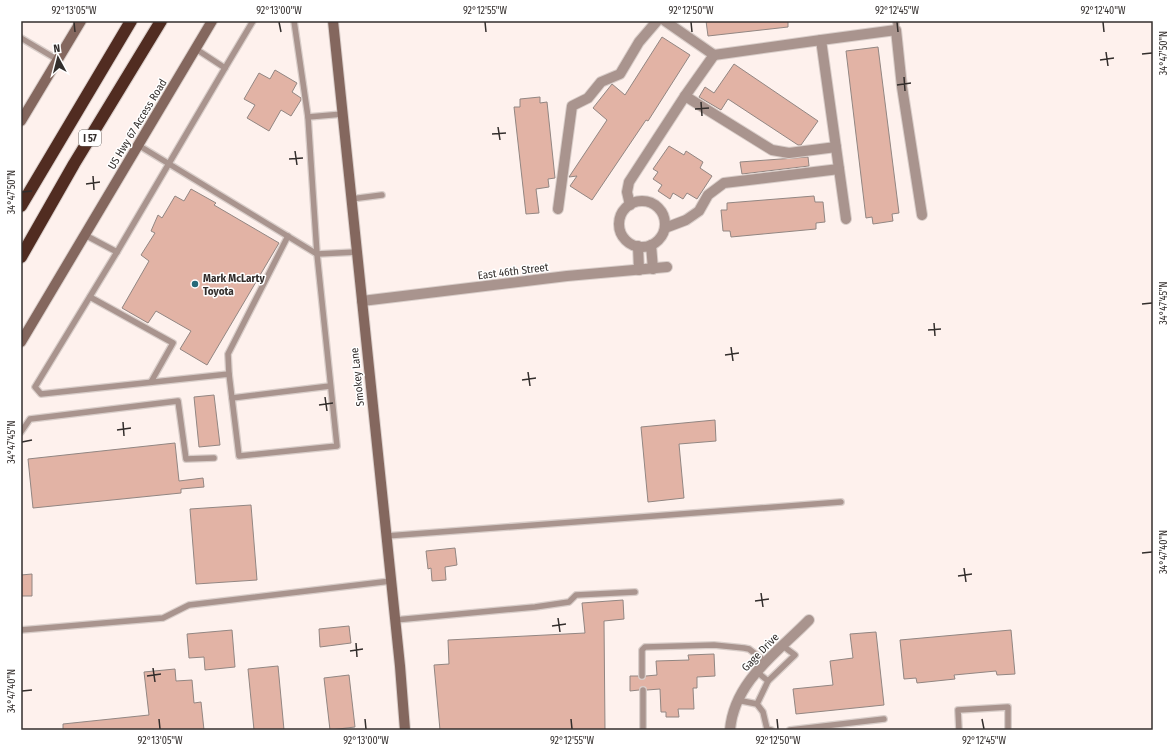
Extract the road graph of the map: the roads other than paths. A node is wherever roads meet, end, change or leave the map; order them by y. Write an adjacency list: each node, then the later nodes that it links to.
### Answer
1 (81, 21): 16 (street)
2 (132, 21): 29 (highway, I 57)
3 (161, 21): 41 (highway, I 57)
4 (212, 21): 14 (street, US Hwy 67 Access Road)
5 (253, 21): 17 (lane)
6 (294, 21): 20 (lane)
7 (333, 21): 8 (lane); 19 (street, Smokey Lane)
8 (338, 21)
9 (657, 21): 30 (street)
10 (665, 21): 15 (street)
11 (896, 25): 13 (street); 31 (street)
12 (21, 38): 16 (lane)
13 (821, 40): 15 (street); 23 (street)
14 (196, 49): 17 (lane); 22 (street, US Hwy 67 Access Road)
15 (714, 55): 18 (street)
16 (58, 60): 21 (street)
17 (225, 68): 24 (lane)
18 (685, 96): 23 (street); 28 (street)
19 (342, 114): 20 (lane); 27 (street, Smokey Lane)
20 (308, 117): 40 (lane)
21 (21, 121)
22 (138, 145): 24 (lane); 34 (street, US Hwy 67 Access Road)
23 (836, 147): 25 (street)
24 (169, 163): 35 (lane); 38 (lane)
25 (839, 169): 32 (street); 33 (street)
26 (382, 195): 27 (lane)
27 (351, 198): 39 (street, Smokey Lane)
28 (630, 205): 33 (street); 37 (street)
29 (21, 206)
30 (558, 208)
31 (922, 215)
32 (846, 219)
33 (665, 228): 36 (street)
34 (85, 235): 38 (lane); 47 (street, US Hwy 67 Access Road)
35 (288, 236): 40 (lane); 48 (lane)
36 (651, 245): 37 (street); 43 (street)
37 (638, 246): 44 (street)
38 (117, 252): 45 (lane)
39 (357, 252): 40 (lane); 46 (street, Smokey Lane)
40 (317, 254): 50 (lane)
41 (21, 256)
42 (667, 267): 43 (street, East 46th Street)
43 (653, 269): 44 (street, East 46th Street)
44 (639, 270): 46 (street, East 46th Street)
45 (90, 297): 49 (lane); 49 (lane)
46 (362, 301): 55 (street, Smokey Lane)
47 (21, 342)
48 (229, 374): 49 (lane); 51 (lane)
49 (151, 382)
50 (330, 386): 51 (lane); 51 (lane)
51 (232, 398)
52 (21, 432): 53 (lane)
53 (214, 458)
54 (841, 502): 55 (lane)
55 (386, 536): 56 (street, Smokey Lane)
56 (391, 581): 58 (street, Smokey Lane); 60 (lane)
57 (635, 592): 58 (lane)
58 (395, 620): 71 (street, Smokey Lane)
59 (809, 620): 61 (street, Gage Drive)
60 (21, 630)
61 (783, 646): 62 (street, Gage Drive); 65 (lane)
62 (766, 662): 63 (street, Gage Drive); 64 (lane)
63 (756, 671): 65 (lane); 67 (street, Gage Drive)
64 (642, 676)
65 (768, 681): 68 (lane)
66 (643, 690): 72 (lane)
67 (737, 700): 68 (lane); 73 (street, Gage Drive)
68 (757, 704): 74 (lane)
69 (884, 719): 70 (lane)
70 (841, 727): 75 (lane)
71 (405, 730)
72 (643, 730)
73 (730, 730)
74 (771, 730)
75 (790, 730)
76 (959, 730): 77 (lane)
77 (1008, 730)

